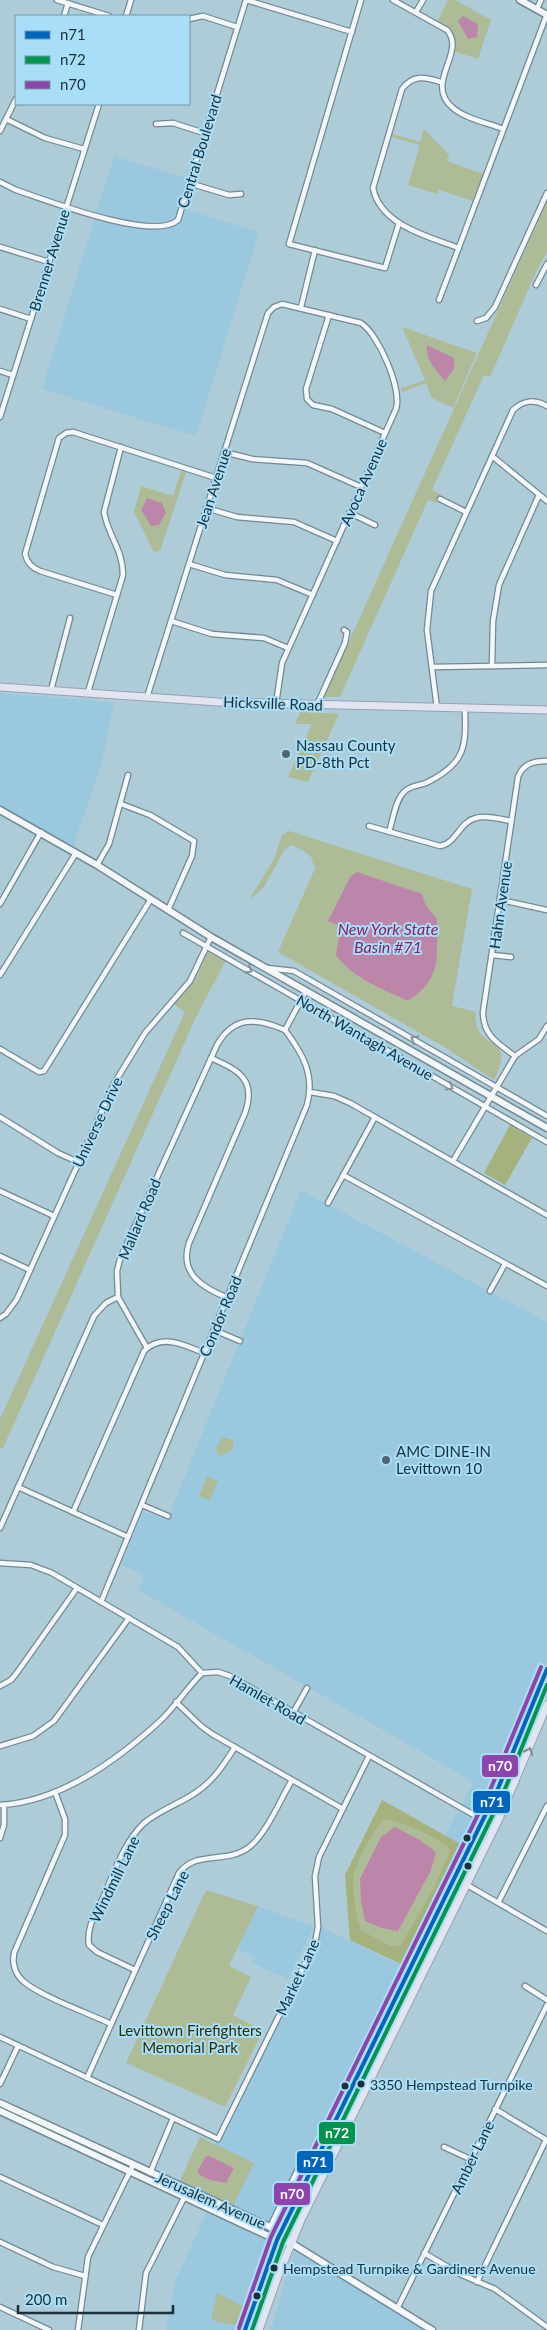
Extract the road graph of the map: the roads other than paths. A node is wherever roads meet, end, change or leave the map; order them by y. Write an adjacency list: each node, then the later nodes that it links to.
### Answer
1 (57, 0): 9 (street)
2 (132, 0): 14 (street)
3 (246, 0): 17 (street, Central Boulevard); 18 (street)
4 (361, 0): 18 (street)
5 (393, 0): 11 (street)
6 (423, 0): 11 (street)
7 (520, 0): 10 (main road)
8 (541, 0): 10 (street)
9 (68, 4): 12 (street); 13 (street)
10 (537, 9): 15 (main road)
11 (416, 12): 19 (street)
12 (64, 15)
13 (106, 15)
14 (126, 15)
15 (547, 15): 24 (street)
16 (190, 19): 17 (street)
17 (237, 27): 26 (street, Central Boulevard)
18 (352, 32): 36 (street)
19 (441, 82): 24 (street); 33 (street)
20 (15, 101): 22 (street)
21 (99, 105): 27 (street, Brenner Avenue)
22 (6, 119): 25 (street); 27 (street)
23 (156, 124): 26 (street)
24 (503, 129): 35 (street)
25 (0, 131)
26 (204, 133): 29 (street, Central Boulevard)
27 (84, 149): 32 (street, Brenner Avenue)
28 (0, 182): 32 (street, Central Boulevard)
29 (189, 183): 31 (street); 32 (street, Central Boulevard)
30 (547, 193): 45 (street)
31 (241, 194)
32 (66, 206): 37 (street, Brenner Avenue)
33 (399, 222): 35 (street); 36 (street)
34 (0, 247): 37 (street)
35 (458, 248): 40 (street)
36 (315, 250): 41 (street)
37 (49, 262): 44 (street, Brenner Avenue)
38 (547, 264): 39 (street)
39 (536, 285)
40 (439, 300)
41 (300, 307): 43 (street, Avoca Avenue); 52 (street, Jean Avenue)
42 (0, 309): 44 (street)
43 (329, 315): 50 (street, Avoca Avenue); 50 (street)
44 (31, 319): 47 (street, Brenner Avenue)
45 (477, 321)
46 (0, 371): 47 (street)
47 (13, 375): 49 (street, Brenner Avenue)
48 (547, 406): 53 (street)
49 (0, 417)
50 (385, 432): 55 (street, Avoca Avenue)
51 (121, 447): 54 (street); 66 (street); 66 (street)
52 (224, 452): 54 (street, Jean Avenue); 55 (street)
53 (492, 456): 56 (street); 60 (street)
54 (216, 478): 59 (street, Jean Avenue)
55 (361, 487): 61 (street, Avoca Avenue)
56 (539, 495): 58 (street); 72 (street)
57 (440, 500): 60 (street)
58 (547, 501)
59 (206, 508): 63 (street); 64 (street, Jean Avenue)
60 (466, 512): 73 (street)
61 (350, 513): 62 (street); 63 (street, Avoca Avenue)
62 (375, 525)
63 (337, 541): 65 (street, Avoca Avenue)
64 (189, 564): 65 (street); 68 (street, Jean Avenue)
65 (312, 594): 70 (street, Avoca Avenue)
66 (117, 595): 76 (street)
67 (70, 618): 75 (street)
68 (171, 621): 70 (street); 77 (street, Jean Avenue)
69 (344, 630): 79 (street)
70 (288, 648): 78 (street, Avoca Avenue)
71 (547, 665): 72 (street)
72 (492, 666): 73 (street)
73 (432, 667): 80 (street)
74 (0, 686): 75 (main road, Hicksville Road)
75 (50, 690): 76 (main road, Hicksville Road)
76 (88, 692): 77 (main road, Hicksville Road)
77 (147, 697): 78 (main road, Hicksville Road)
78 (276, 704): 79 (main road, Hicksville Road)
79 (317, 705): 80 (main road, Hicksville Road)
80 (437, 708): 81 (main road, Hicksville Road)
81 (465, 709): 82 (main road, Hicksville Road); 90 (street)
82 (547, 710)
83 (547, 760): 87 (street, Hahn Avenue)
84 (128, 775): 85 (street)
85 (121, 804): 92 (street); 96 (street)
86 (0, 810): 89 (main road, North Wantagh Avenue)
87 (511, 821): 90 (street); 94 (street, Hahn Avenue)
88 (369, 826): 90 (street)
89 (41, 832): 91 (main road, North Wantagh Avenue); 95 (street)
90 (389, 832)
91 (76, 853): 92 (main road, North Wantagh Avenue); 104 (street)
92 (97, 865): 93 (main road, North Wantagh Avenue)
93 (151, 900): 96 (main road, North Wantagh Avenue); 109 (street)
94 (500, 900): 97 (street); 101 (street, Hahn Avenue)
95 (0, 904)
96 (168, 910): 99 (main road, North Wantagh Avenue)
97 (547, 910)
98 (183, 932): 100 (street, North Wantagh Avenue)
99 (211, 937): 100 (street, Universe Drive); 103 (main road, North Wantagh Avenue)
100 (206, 946): 106 (street, North Wantagh Avenue, one-way to 106); 121 (street, Universe Drive)
101 (493, 955): 102 (street); 110 (street, Hahn Avenue)
102 (511, 957)
103 (265, 967): 105 (main road, North Wantagh Avenue); 112 (street, North Wantagh Avenue, one-way to 103)
104 (0, 975)
105 (306, 991): 106 (street); 114 (main road, North Wantagh Avenue)
106 (301, 1000): 108 (street); 115 (street, North Wantagh Avenue, one-way to 115)
107 (547, 1026): 110 (street)
108 (285, 1030): 111 (street, Mallard Road); 113 (street, Condor Road)
109 (0, 1049)
110 (514, 1056): 112 (street)
111 (211, 1058): 133 (street, Mallard Road); 134 (street)
112 (496, 1087): 114 (street); 116 (street, North Wantagh Avenue)
113 (310, 1092): 118 (street); 134 (street, Condor Road)
114 (491, 1096): 115 (street); 119 (main road, North Wantagh Avenue)
115 (485, 1106): 120 (street, North Wantagh Avenue); 122 (street)
116 (547, 1116)
117 (0, 1117): 121 (street)
118 (375, 1117): 122 (street); 123 (street)
119 (547, 1128)
120 (547, 1142)
121 (78, 1162): 127 (street, Universe Drive)
122 (453, 1162): 126 (street)
123 (344, 1175): 125 (street); 129 (street)
124 (0, 1191): 127 (street)
125 (328, 1203)
126 (547, 1215)
127 (54, 1216): 130 (street, Universe Drive)
128 (0, 1256): 130 (street)
129 (505, 1264): 131 (street); 132 (street)
130 (30, 1270): 135 (street, Universe Drive)
131 (547, 1286)
132 (490, 1291)
133 (118, 1297): 138 (street); 140 (street)
134 (228, 1298): 136 (street, Condor Road)
135 (0, 1318)
136 (214, 1330): 137 (street); 139 (street, Condor Road)
137 (240, 1341)
138 (147, 1348): 139 (street); 142 (street)
139 (204, 1353): 141 (street, Condor Road)
140 (18, 1487): 142 (street); 144 (street)
141 (142, 1505): 143 (street); 146 (street, Condor Road)
142 (73, 1512): 146 (street)
143 (168, 1516)
144 (2, 1517): 145 (street)
145 (0, 1528)
146 (128, 1537): 149 (street, Condor Road)
147 (0, 1563): 148 (street)
148 (77, 1588): 149 (street); 153 (street)
149 (102, 1602): 150 (street)
150 (129, 1618): 152 (street); 158 (street)
151 (547, 1669): 166 (main road)
152 (202, 1673): 155 (street); 157 (street, Hamlet Road)
153 (0, 1686)
154 (307, 1688): 157 (street)
155 (176, 1702): 159 (street); 162 (street)
156 (547, 1705): 167 (main road, one-way to 156)
157 (294, 1713): 160 (street, Hamlet Road)
158 (0, 1746)
159 (235, 1747): 161 (street); 173 (street, Windmill Lane)
160 (369, 1756): 165 (street, Market Lane); 166 (street, Hamlet Road)
161 (292, 1780): 165 (street); 173 (street, Sheep Lane)
162 (55, 1792): 163 (street); 177 (street)
163 (2, 1805): 168 (street)
164 (547, 1806): 171 (street)
165 (343, 1809): 185 (street, Market Lane)
166 (482, 1821): 167 (street, Hamlet Road); 169 (main road)
167 (495, 1827): 170 (main road)
168 (0, 1838)
169 (455, 1878): 170 (street); 189 (main road)
170 (467, 1884): 171 (street); 200 (main road)
171 (499, 1902): 172 (street)
172 (547, 1931)
173 (135, 1970): 177 (street, Sheep Lane)
174 (525, 1986): 175 (street)
175 (547, 2000)
176 (547, 2005): 183 (street, Amber Lane)
177 (111, 2024): 180 (street, Sheep Lane)
178 (0, 2037): 179 (street)
179 (18, 2046): 180 (street); 181 (street)
180 (87, 2078): 185 (street)
181 (0, 2084)
182 (0, 2103): 190 (main road, Jerusalem Avenue)
183 (495, 2109): 186 (street); 188 (street, Amber Lane)
184 (0, 2111): 190 (main road, Jerusalem Avenue)
185 (174, 2118): 191 (street)
186 (547, 2140): 203 (street)
187 (444, 2147): 188 (street)
188 (470, 2160): 201 (street, Amber Lane)
189 (315, 2161): 196 (street); 197 (main road)
190 (132, 2168): 191 (main road, Jerusalem Avenue); 195 (street)
191 (149, 2176): 193 (main road, Jerusalem Avenue); 194 (main road, Jerusalem Avenue)
192 (0, 2177): 195 (street)
193 (188, 2190): 194 (street); 196 (main road, Jerusalem Avenue)
194 (184, 2197): 198 (main road, Jerusalem Avenue); 209 (street)
195 (103, 2225): 202 (street)
196 (270, 2227): 197 (main road, Jerusalem Avenue)
197 (281, 2233): 198 (main road); 200 (main road, Jerusalem Avenue)
198 (277, 2240): 200 (main road, Jerusalem Avenue); 210 (main road)
199 (0, 2242): 202 (street)
200 (291, 2243): 205 (main road); 211 (main road)
201 (424, 2253): 203 (street); 205 (street, Amber Lane)
202 (85, 2276): 208 (street)
203 (477, 2282): 206 (street)
204 (0, 2307): 207 (street)
205 (397, 2309): 212 (main road)
206 (547, 2327)
207 (49, 2330)
208 (78, 2330)
209 (139, 2330)
210 (245, 2330)
211 (259, 2330)
212 (432, 2330)

